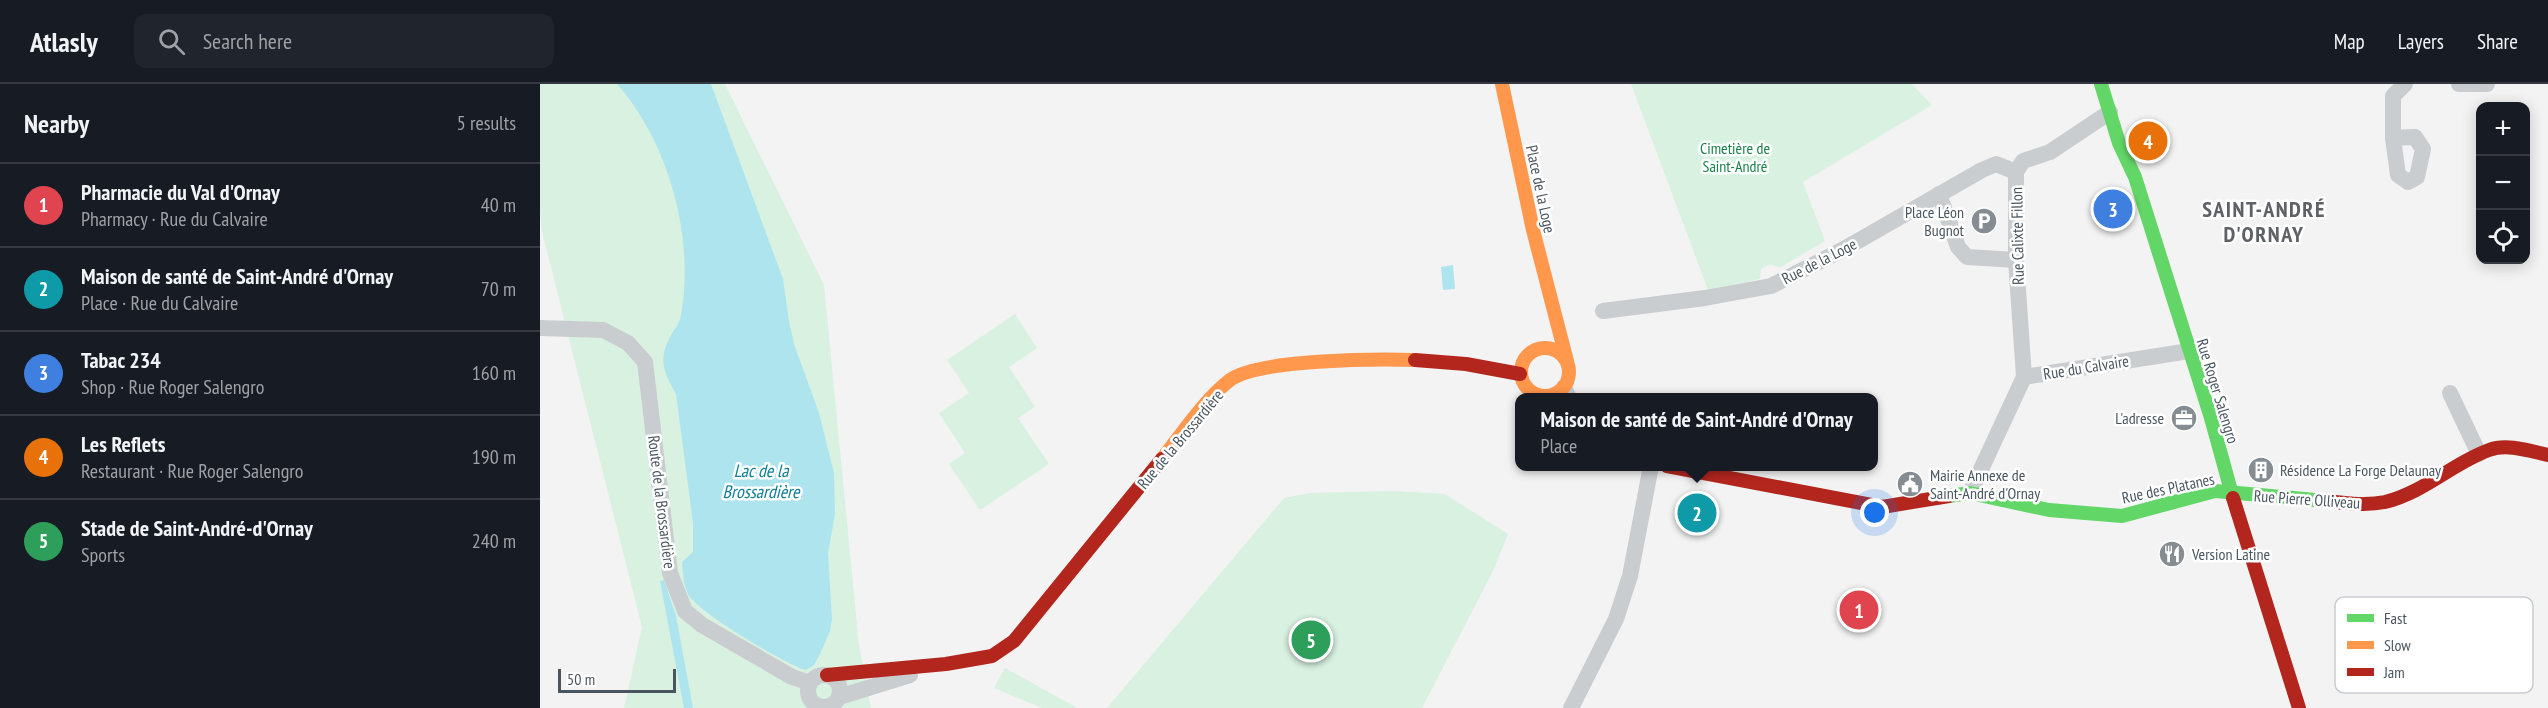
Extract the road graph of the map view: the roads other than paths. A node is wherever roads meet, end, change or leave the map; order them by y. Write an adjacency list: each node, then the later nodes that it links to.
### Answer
1 (1502, 84): 11 (street, Place de la Loge)
2 (2101, 84): 6 (street, Rue Roger Salengro)
3 (2404, 84): 7 (street)
4 (2459, 84): 5 (street)
5 (2487, 84)
6 (2110, 112): 8 (street, Rue Calixte Fillon); 15 (street, Rue Roger Salengro)
7 (2393, 138)
8 (2016, 172): 9 (street, Rue de la Loge); 10 (street, Rue Calixte Fillon)
9 (1939, 194): 10 (street); 12 (street, Rue de la Loge)
10 (2016, 260): 18 (street, Rue Calixte Fillon)
11 (1550, 300): 14 (street, Place de la Loge); 16 (street, Place de la Loge)
12 (1603, 311)
13 (540, 328): 30 (street, Route de la Brossardière)
14 (1533, 351): 16 (street); 17 (street)
15 (2189, 351): 18 (street, Rue du Calvaire); 27 (street, Rue Roger Salengro)
16 (1567, 361): 19 (street)
17 (1520, 374): 20 (street); 28 (street, Rue de la Brossardière)
18 (2024, 377): 26 (street, Rue du Calvaire)
19 (1567, 392)
20 (1534, 393)
21 (2450, 393): 22 (street)
22 (2479, 454): 23 (street, Rue Pierre Olliveau); 27 (street, Rue Pierre Olliveau)
23 (2548, 455)
24 (1650, 471): 33 (street)
25 (1693, 471): 26 (street)
26 (1970, 493): 27 (street, Rue des Platanes)
27 (2231, 493): 34 (street, Rue Roger Salengro)
28 (946, 664): 29 (street); 31 (street)
29 (827, 675): 30 (street); 31 (street)
30 (810, 684): 32 (street)
31 (839, 697): 32 (street)
32 (823, 708)
33 (1571, 708)
34 (2300, 708)

